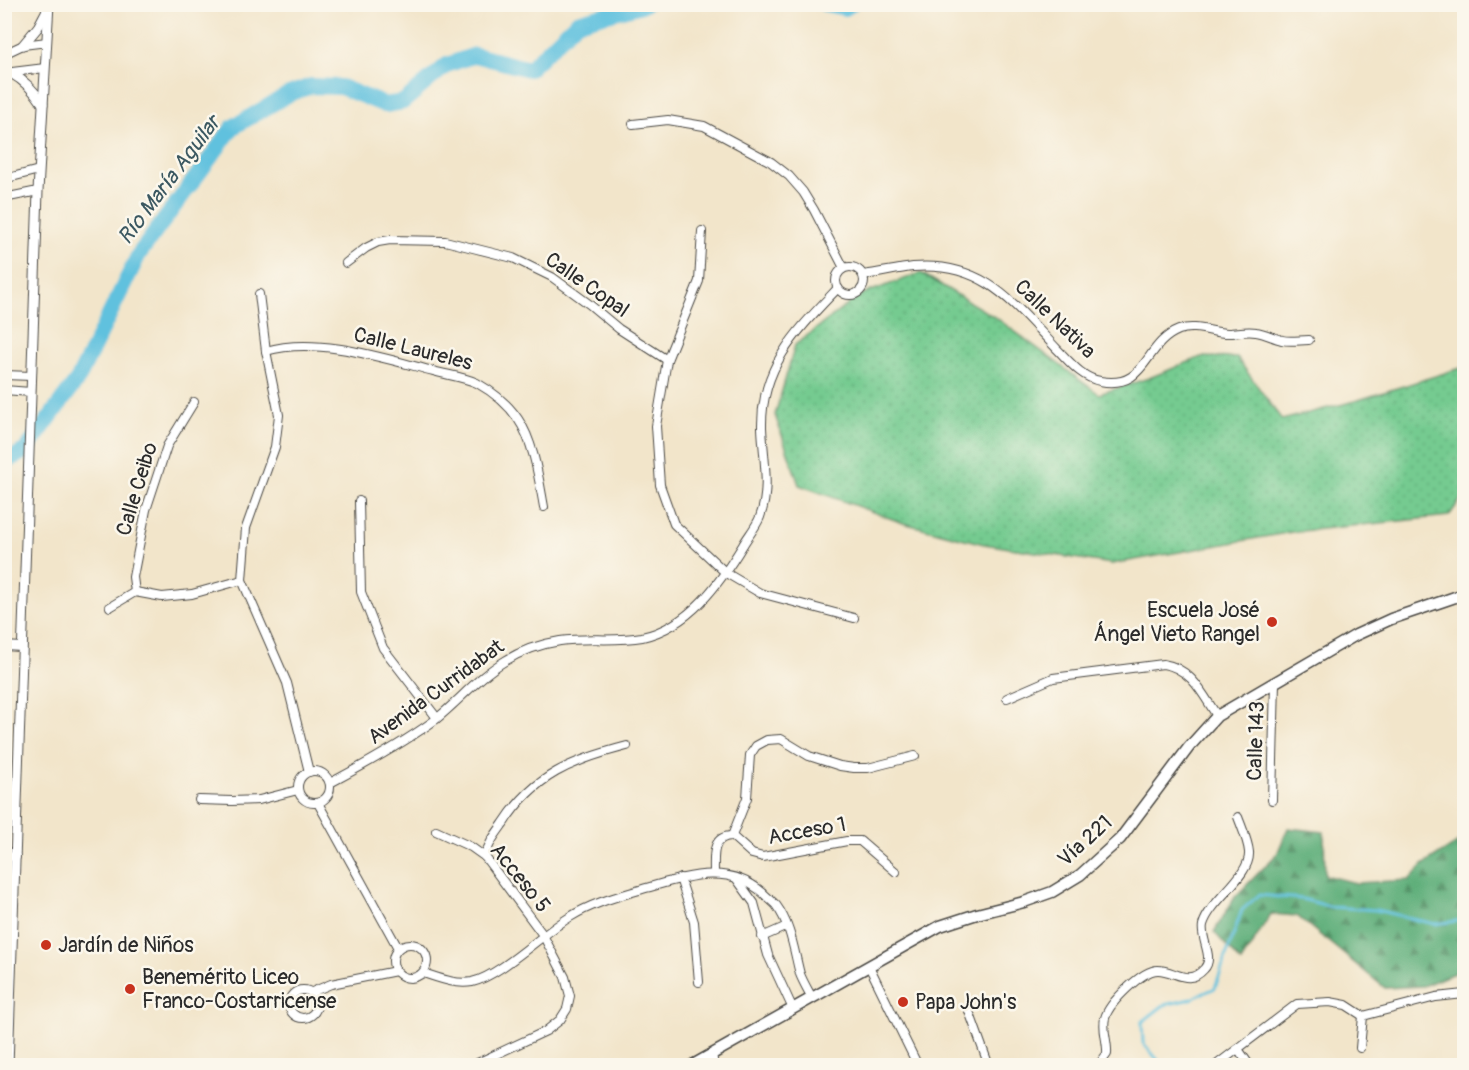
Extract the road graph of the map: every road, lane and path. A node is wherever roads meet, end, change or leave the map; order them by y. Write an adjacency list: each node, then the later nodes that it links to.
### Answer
1 (49, 6): 2 (street); 3 (street)
2 (47, 42): 3 (street); 5 (street)
3 (23, 45): 4 (street)
4 (4, 54)
5 (45, 68): 6 (street); 7 (street)
6 (8, 73): 7 (street)
7 (43, 104): 9 (street)
8 (633, 124): 15 (street)
9 (39, 170): 10 (street); 11 (street)
10 (4, 179)
11 (38, 191): 12 (street); 23 (street)
12 (4, 198)
13 (702, 231): 21 (street)
14 (346, 263): 21 (street, Calle Copal)
15 (844, 268): 16 (street); 17 (street)
16 (863, 275): 17 (street); 19 (street, Calle Nativa)
17 (838, 288): 29 (street, Avenida Curridabat)
18 (259, 294): 20 (street)
19 (1309, 340)
20 (266, 351): 28 (street, Calle Laureles); 30 (street)
21 (667, 360): 29 (street)
22 (4, 375): 23 (street)
23 (32, 376): 25 (street)
24 (4, 390): 25 (street)
25 (31, 392): 36 (street)
26 (194, 402): 31 (street, Calle Ceibo)
27 (359, 501): 40 (street)
28 (544, 507)
29 (726, 573): 34 (street); 40 (street, Avenida Curridabat)
30 (242, 580): 31 (street); 43 (street)
31 (135, 592): 33 (street)
32 (1464, 594): 37 (main road, Vía 221)
33 (110, 607)
34 (854, 618)
35 (4, 646): 36 (street)
36 (22, 647): 53 (street)
37 (1275, 682): 39 (main road, Vía 221); 47 (street, Calle 143)
38 (1007, 698): 39 (street)
39 (1217, 716): 64 (main road, Vía 221)
40 (437, 718): 44 (street, Avenida Curridabat)
41 (627, 746): 54 (street)
42 (915, 756): 51 (street)
43 (309, 772): 44 (street); 45 (street)
44 (330, 783): 48 (street)
45 (298, 790): 46 (street); 48 (street)
46 (199, 800)
47 (1272, 800)
48 (318, 803): 63 (street)
49 (1238, 817): 82 (street)
50 (436, 831): 54 (street, Acceso 5)
51 (732, 836): 55 (street, Acceso 1); 56 (street)
52 (4, 856): 53 (street)
53 (16, 857): 59 (street)
54 (485, 857): 61 (street, Acceso 5)
55 (896, 872)
56 (714, 873): 57 (street); 58 (street)
57 (735, 876): 60 (street); 62 (street)
58 (680, 878): 61 (street); 67 (street)
59 (9, 914): 77 (street)
60 (788, 926): 62 (street); 70 (street)
61 (543, 935): 66 (street); 78 (street, Acceso 5)
62 (762, 936): 71 (street)
63 (398, 948): 65 (street); 66 (street)
64 (869, 966): 70 (main road, Vía 221); 80 (street)
65 (396, 971): 66 (street); 68 (street)
66 (423, 973)
67 (699, 982)
68 (312, 992)
69 (1464, 994): 73 (street)
70 (812, 999): 71 (main road, Vía 221)
71 (794, 1009): 76 (main road, Vía 221)
72 (969, 1011): 81 (street)
73 (1363, 1016): 74 (street); 75 (street)
74 (1360, 1048)
75 (1238, 1049): 83 (street); 84 (street)
76 (713, 1060): 79 (main road, Vía 221)
77 (8, 1065)
78 (471, 1065)
79 (691, 1065)
80 (918, 1065)
81 (989, 1065)
82 (1098, 1065)
83 (1215, 1065)
84 (1250, 1065)

